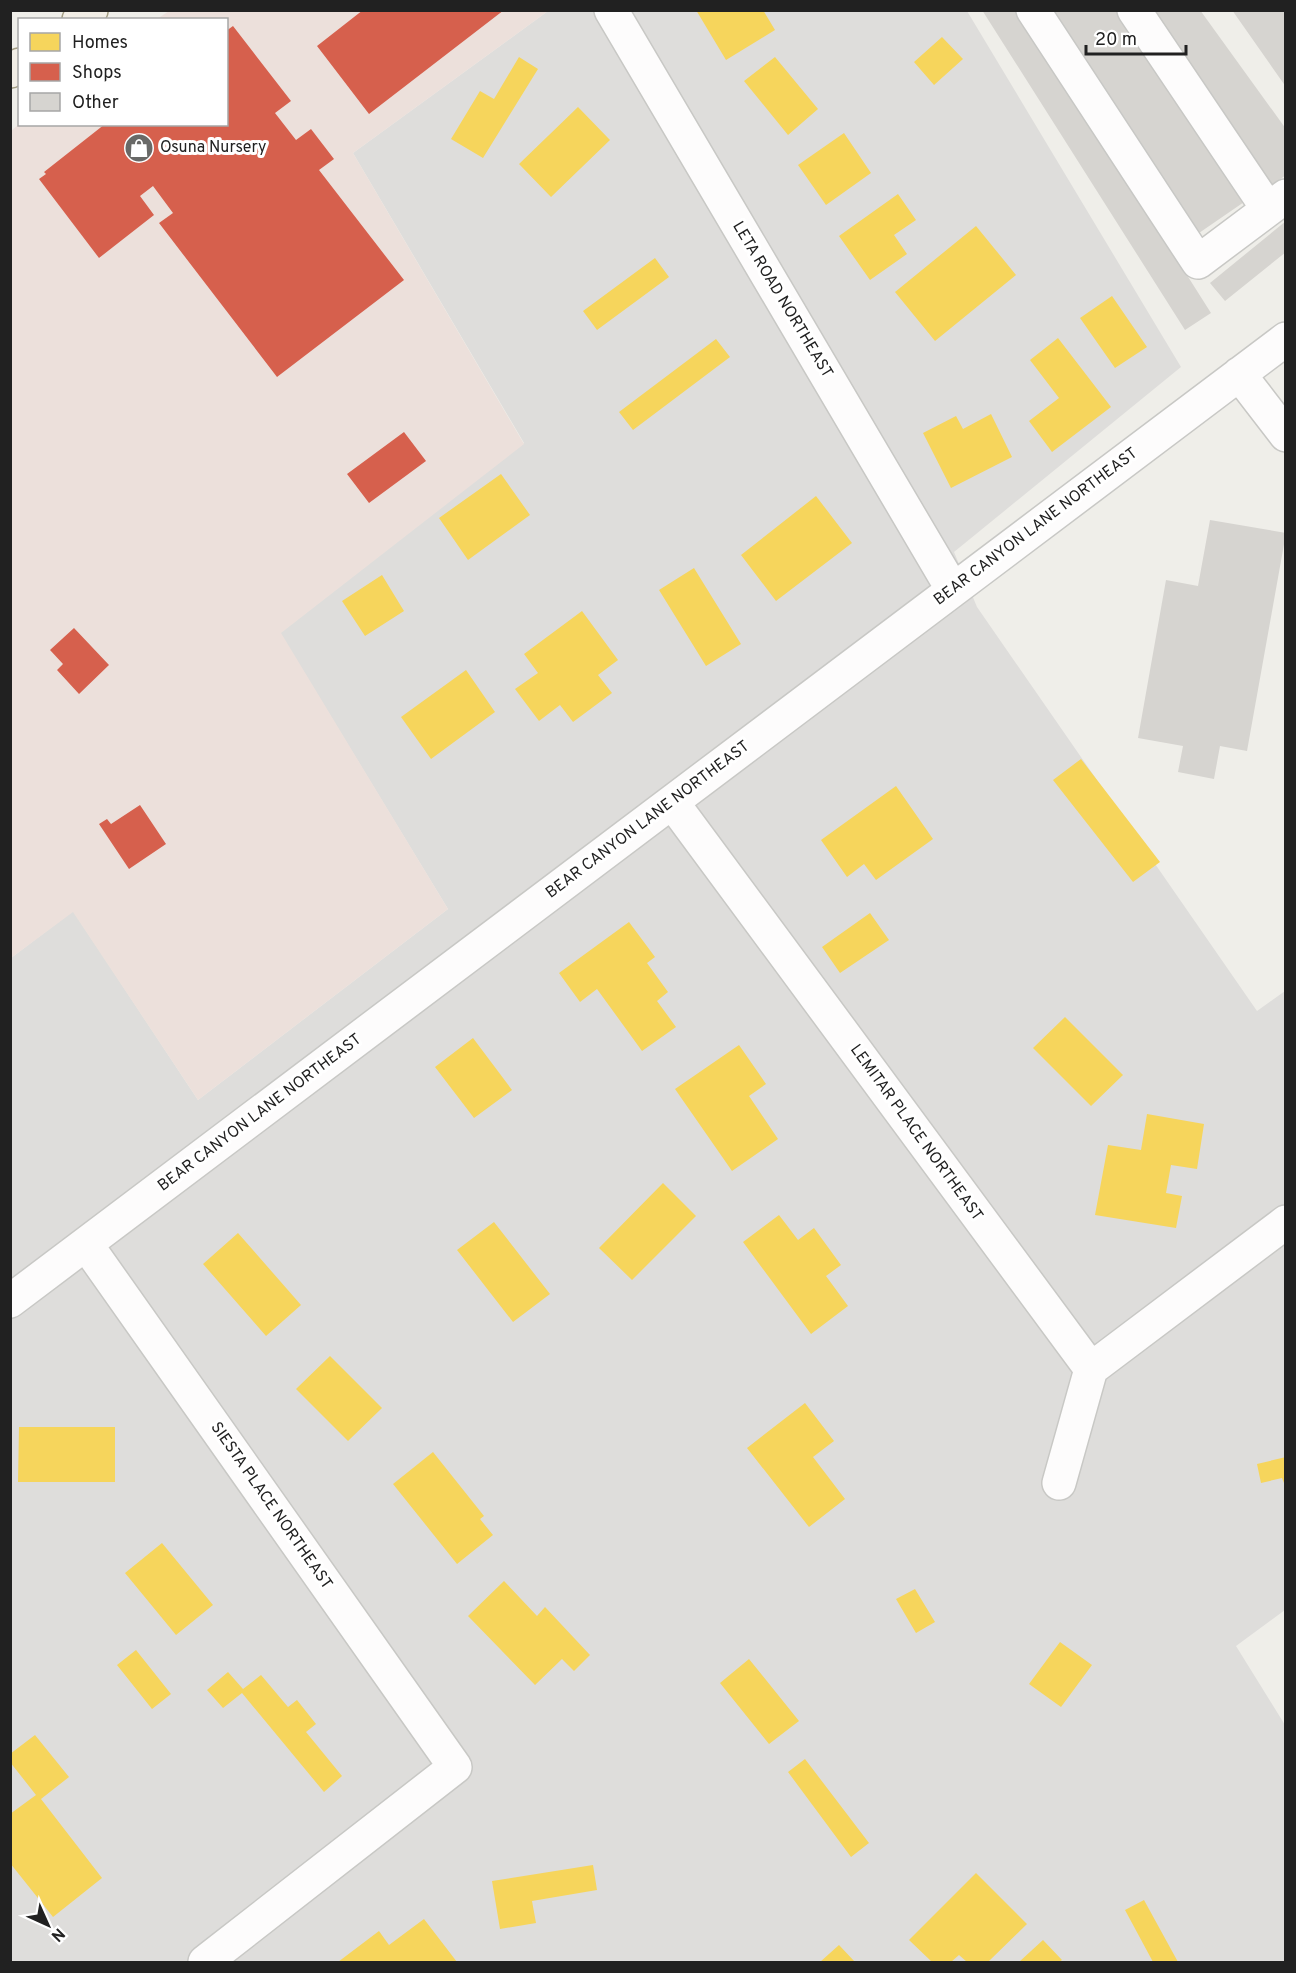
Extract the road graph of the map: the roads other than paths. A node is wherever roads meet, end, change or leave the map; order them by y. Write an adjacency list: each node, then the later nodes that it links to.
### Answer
1 (611, 10): 8 (street, LETA ROAD NORTHEAST)
2 (1033, 10): 4 (street)
3 (1134, 10): 4 (street)
4 (1277, 203)
5 (1286, 339): 6 (street, BEAR CANYON LANE NORTHEAST)
6 (1239, 374): 7 (street); 8 (street, BEAR CANYON LANE NORTHEAST)
7 (1286, 435)
8 (953, 590): 9 (street, BEAR CANYON LANE NORTHEAST)
9 (672, 802): 11 (street, BEAR CANYON LANE NORTHEAST); 13 (street, LEMITAR PLACE NORTHEAST)
10 (1286, 1222): 13 (street)
11 (86, 1244): 12 (street, BEAR CANYON LANE NORTHEAST); 15 (street, SIESTA PLACE NORTHEAST)
12 (10, 1301)
13 (1091, 1369): 14 (street)
14 (1059, 1483)
15 (205, 1962)

